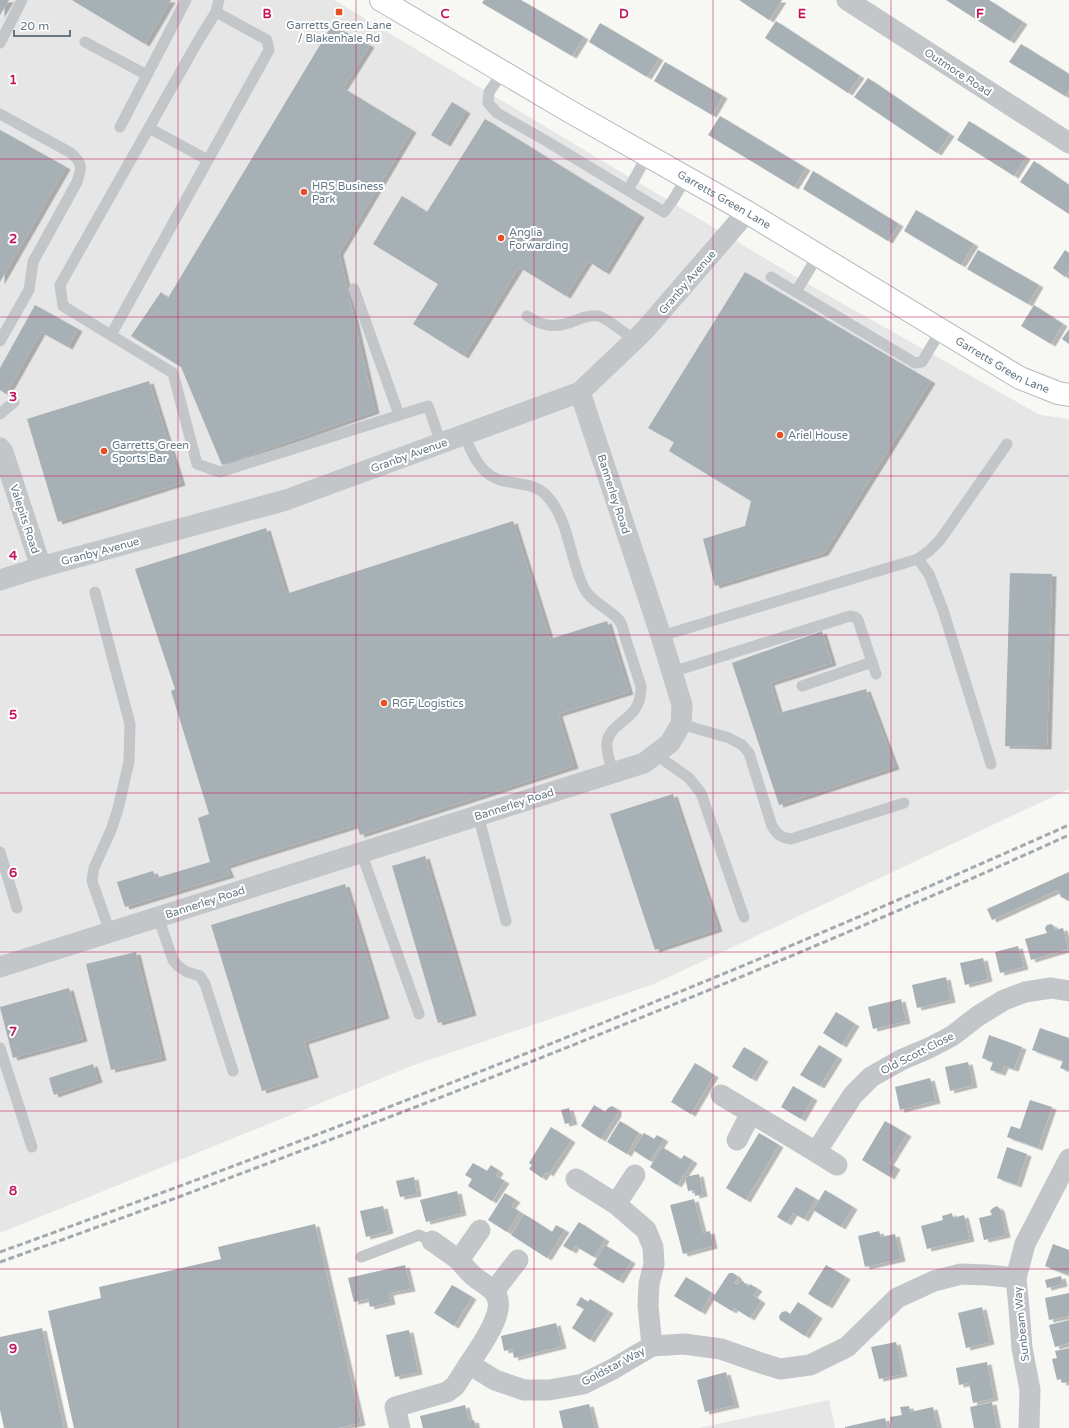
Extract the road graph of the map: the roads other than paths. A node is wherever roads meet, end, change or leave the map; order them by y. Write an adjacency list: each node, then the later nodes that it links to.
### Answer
1 (22, 0): 8 (lane)
2 (186, 0): 10 (lane)
3 (219, 0): 6 (lane)
4 (847, 0): 14 (street, Outmore Road)
5 (390, 2): 9 (street, Garretts Green Lane)
6 (216, 12): 13 (lane); 16 (lane)
7 (85, 42): 10 (lane)
8 (0, 43)
9 (502, 72): 15 (street, Garretts Green Lane); 18 (lane)
10 (147, 75): 12 (lane)
11 (0, 114): 28 (lane)
12 (120, 127)
13 (149, 128): 16 (lane); 26 (lane)
14 (1069, 143)
15 (647, 156): 17 (street, Garretts Green Lane); 18 (lane)
16 (208, 160): 26 (lane)
17 (686, 178): 18 (lane); 19 (street, Garretts Green Lane)
18 (628, 190)
19 (746, 212): 20 (street, Garretts Green Lane); 27 (street, Granby Avenue)
20 (818, 255): 23 (lane); 25 (street, Garretts Green Lane)
21 (771, 277): 23 (lane)
22 (354, 289): 33 (lane)
23 (796, 292): 25 (lane)
24 (527, 316): 27 (lane)
25 (941, 330): 30 (street, Garretts Green Lane)
26 (111, 335): 33 (lane)
27 (634, 340): 29 (street, Granby Avenue)
28 (0, 341)
29 (580, 392): 34 (street, Granby Avenue); 42 (street, Bannerley Road)
30 (1069, 395)
31 (14, 402): 32 (lane)
32 (0, 414)
33 (399, 415): 35 (lane)
34 (464, 435): 35 (street, Granby Avenue); 50 (lane)
35 (441, 443): 39 (street, Granby Avenue)
36 (1007, 444): 38 (lane)
37 (0, 448): 39 (street, Valepits Road)
38 (918, 559): 42 (lane); 49 (lane)
39 (41, 567): 40 (street, Granby Avenue)
40 (0, 580)
41 (95, 592): 59 (lane)
42 (661, 636): 44 (street, Bannerley Road)
43 (872, 662): 44 (lane); 45 (lane); 46 (lane)
44 (672, 672): 47 (street, Bannerley Road)
45 (876, 674)
46 (802, 686)
47 (681, 724): 48 (street, Bannerley Road); 51 (lane)
48 (655, 754): 50 (street, Bannerley Road); 57 (lane)
49 (991, 764)
50 (613, 772): 52 (street, Bannerley Road)
51 (904, 804)
52 (478, 815): 54 (street, Bannerley Road); 58 (lane)
53 (0, 852): 55 (lane)
54 (361, 852): 56 (street, Bannerley Road); 62 (lane)
55 (17, 908)
56 (158, 917): 59 (street, Bannerley Road); 64 (lane)
57 (744, 917)
58 (506, 921)
59 (110, 932): 60 (street, Bannerley Road)
60 (0, 967)
61 (1069, 991): 69 (street, Old Scott Close)
62 (419, 1014)
63 (0, 1048): 68 (lane)
64 (234, 1071)
65 (721, 1095): 66 (street)
66 (751, 1113): 67 (street); 69 (street)
67 (737, 1140)
68 (32, 1147)
69 (816, 1152): 71 (street)
70 (1069, 1159): 80 (street, Sunbeam Way)
71 (837, 1165)
72 (635, 1175): 74 (street)
73 (576, 1180): 74 (street)
74 (616, 1204): 82 (street)
75 (480, 1230): 78 (street)
76 (432, 1241): 77 (lane); 78 (street)
77 (361, 1257)
78 (459, 1260): 81 (street)
79 (518, 1260): 81 (street)
80 (1016, 1278): 82 (street, Goldstar Way); 85 (street, Sunbeam Way)
81 (494, 1291): 83 (street)
82 (652, 1346): 83 (street, Goldstar Way)
83 (469, 1364): 84 (street)
84 (400, 1428)
85 (1029, 1428)

